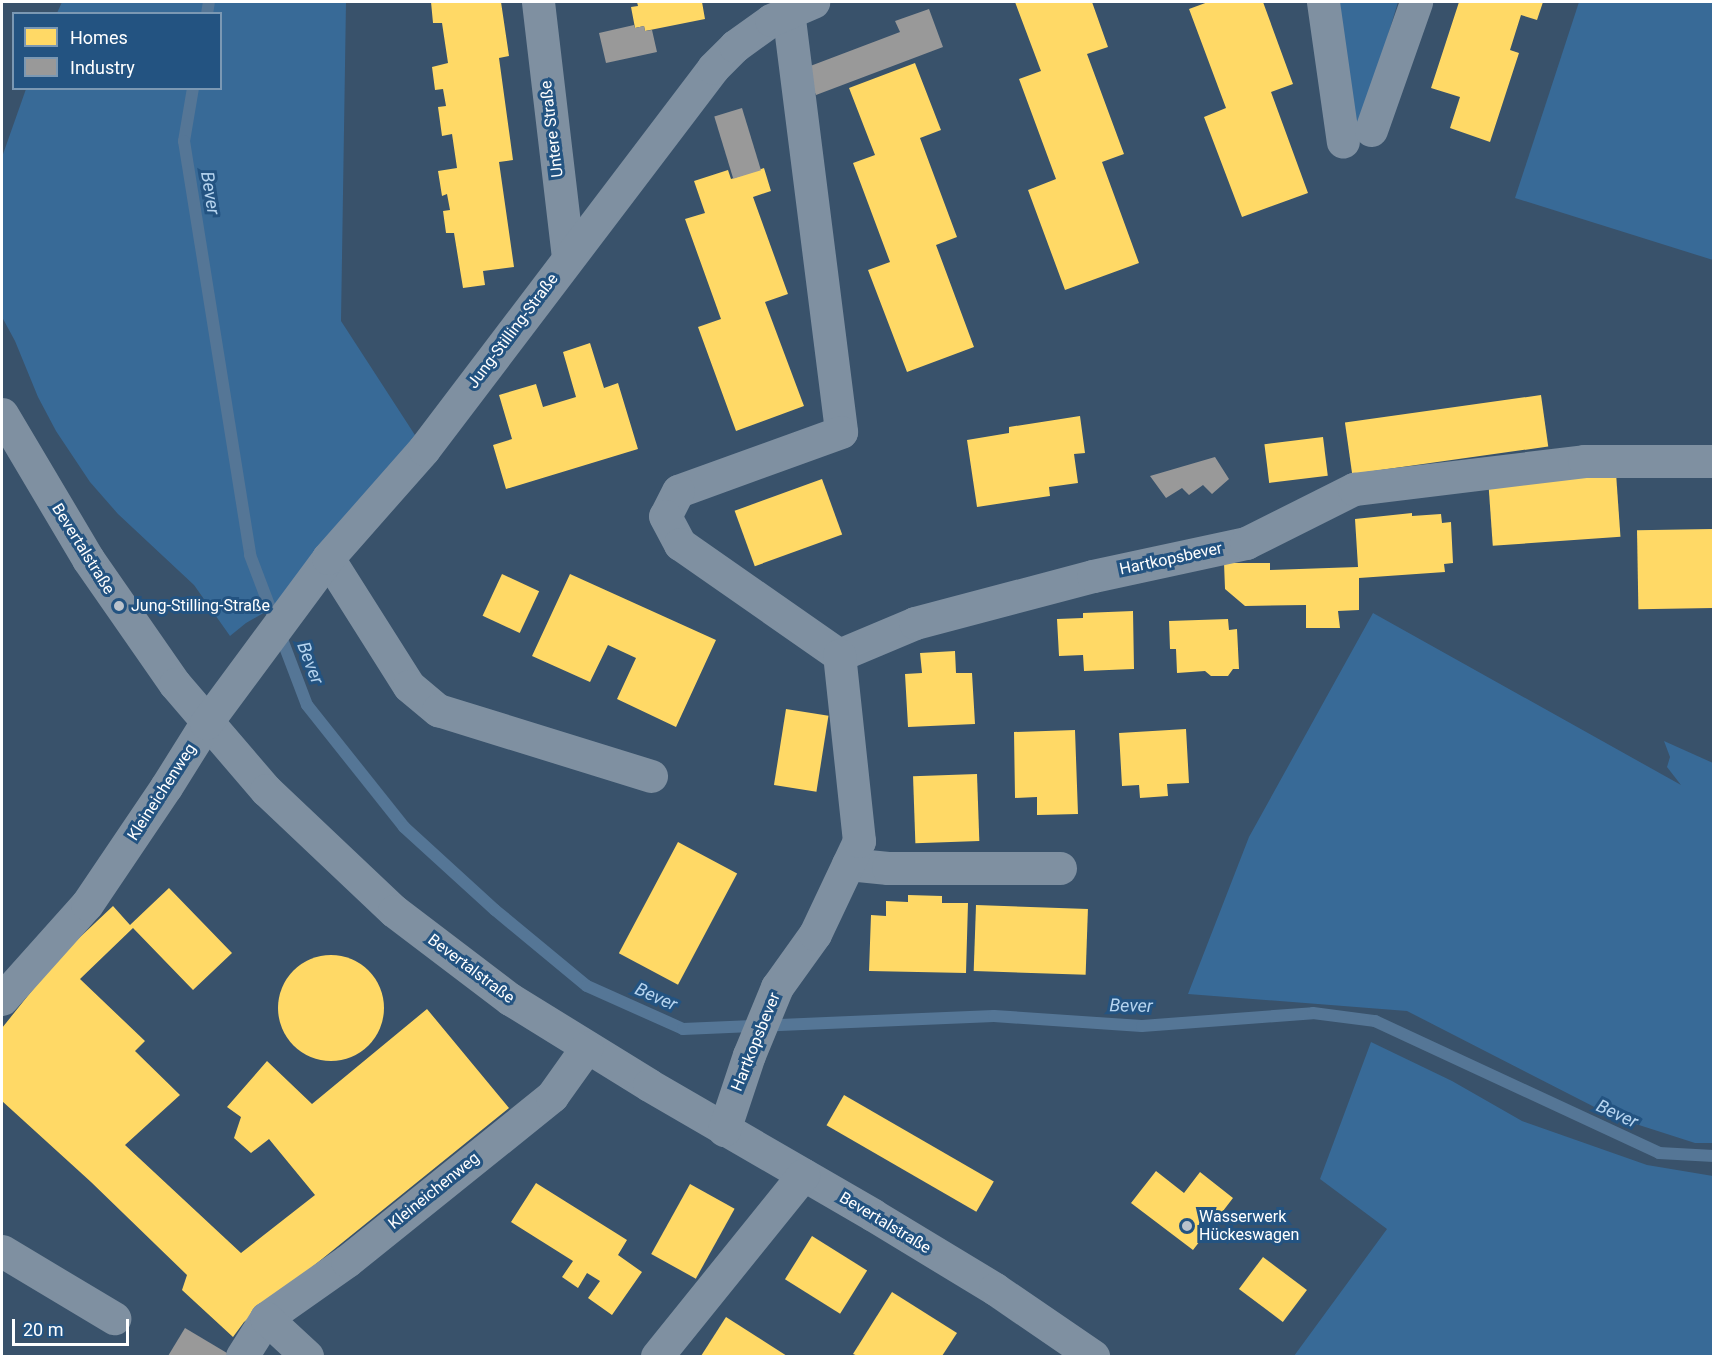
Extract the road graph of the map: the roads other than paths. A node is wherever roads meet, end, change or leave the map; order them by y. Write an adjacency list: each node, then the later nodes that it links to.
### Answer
1 (538, 2): 5 (street, Untere Straße)
2 (1323, 2): 3 (street)
3 (1416, 2)
4 (801, 6): 5 (street, Jung-Stilling-Straße); 9 (street, Jung-Stilling-Straße)
5 (568, 256): 8 (street, Jung-Stilling-Straße)
6 (2, 414): 10 (street, Bevertalstraße)
7 (1713, 460): 9 (street, Hartkopsbever)
8 (327, 558): 10 (street, Jung-Stilling-Straße); 11 (street)
9 (839, 655): 12 (street, Hartkopsbever)
10 (206, 723): 14 (street, Kleineichenweg); 15 (street, Bevertalstraße)
11 (651, 776)
12 (848, 864): 13 (street); 16 (street, Hartkopsbever)
13 (1060, 868)
14 (2, 999)
15 (587, 1047): 16 (street, Bevertalstraße); 20 (street, Kleineichenweg)
16 (723, 1130): 17 (street, Bevertalstraße)
17 (803, 1175): 23 (street); 24 (street, Bevertalstraße)
18 (2, 1251): 19 (street)
19 (114, 1318)
20 (266, 1318): 21 (street, Kleineichenweg); 22 (street)
21 (242, 1356)
22 (307, 1356)
23 (657, 1356)
24 (1093, 1356)

